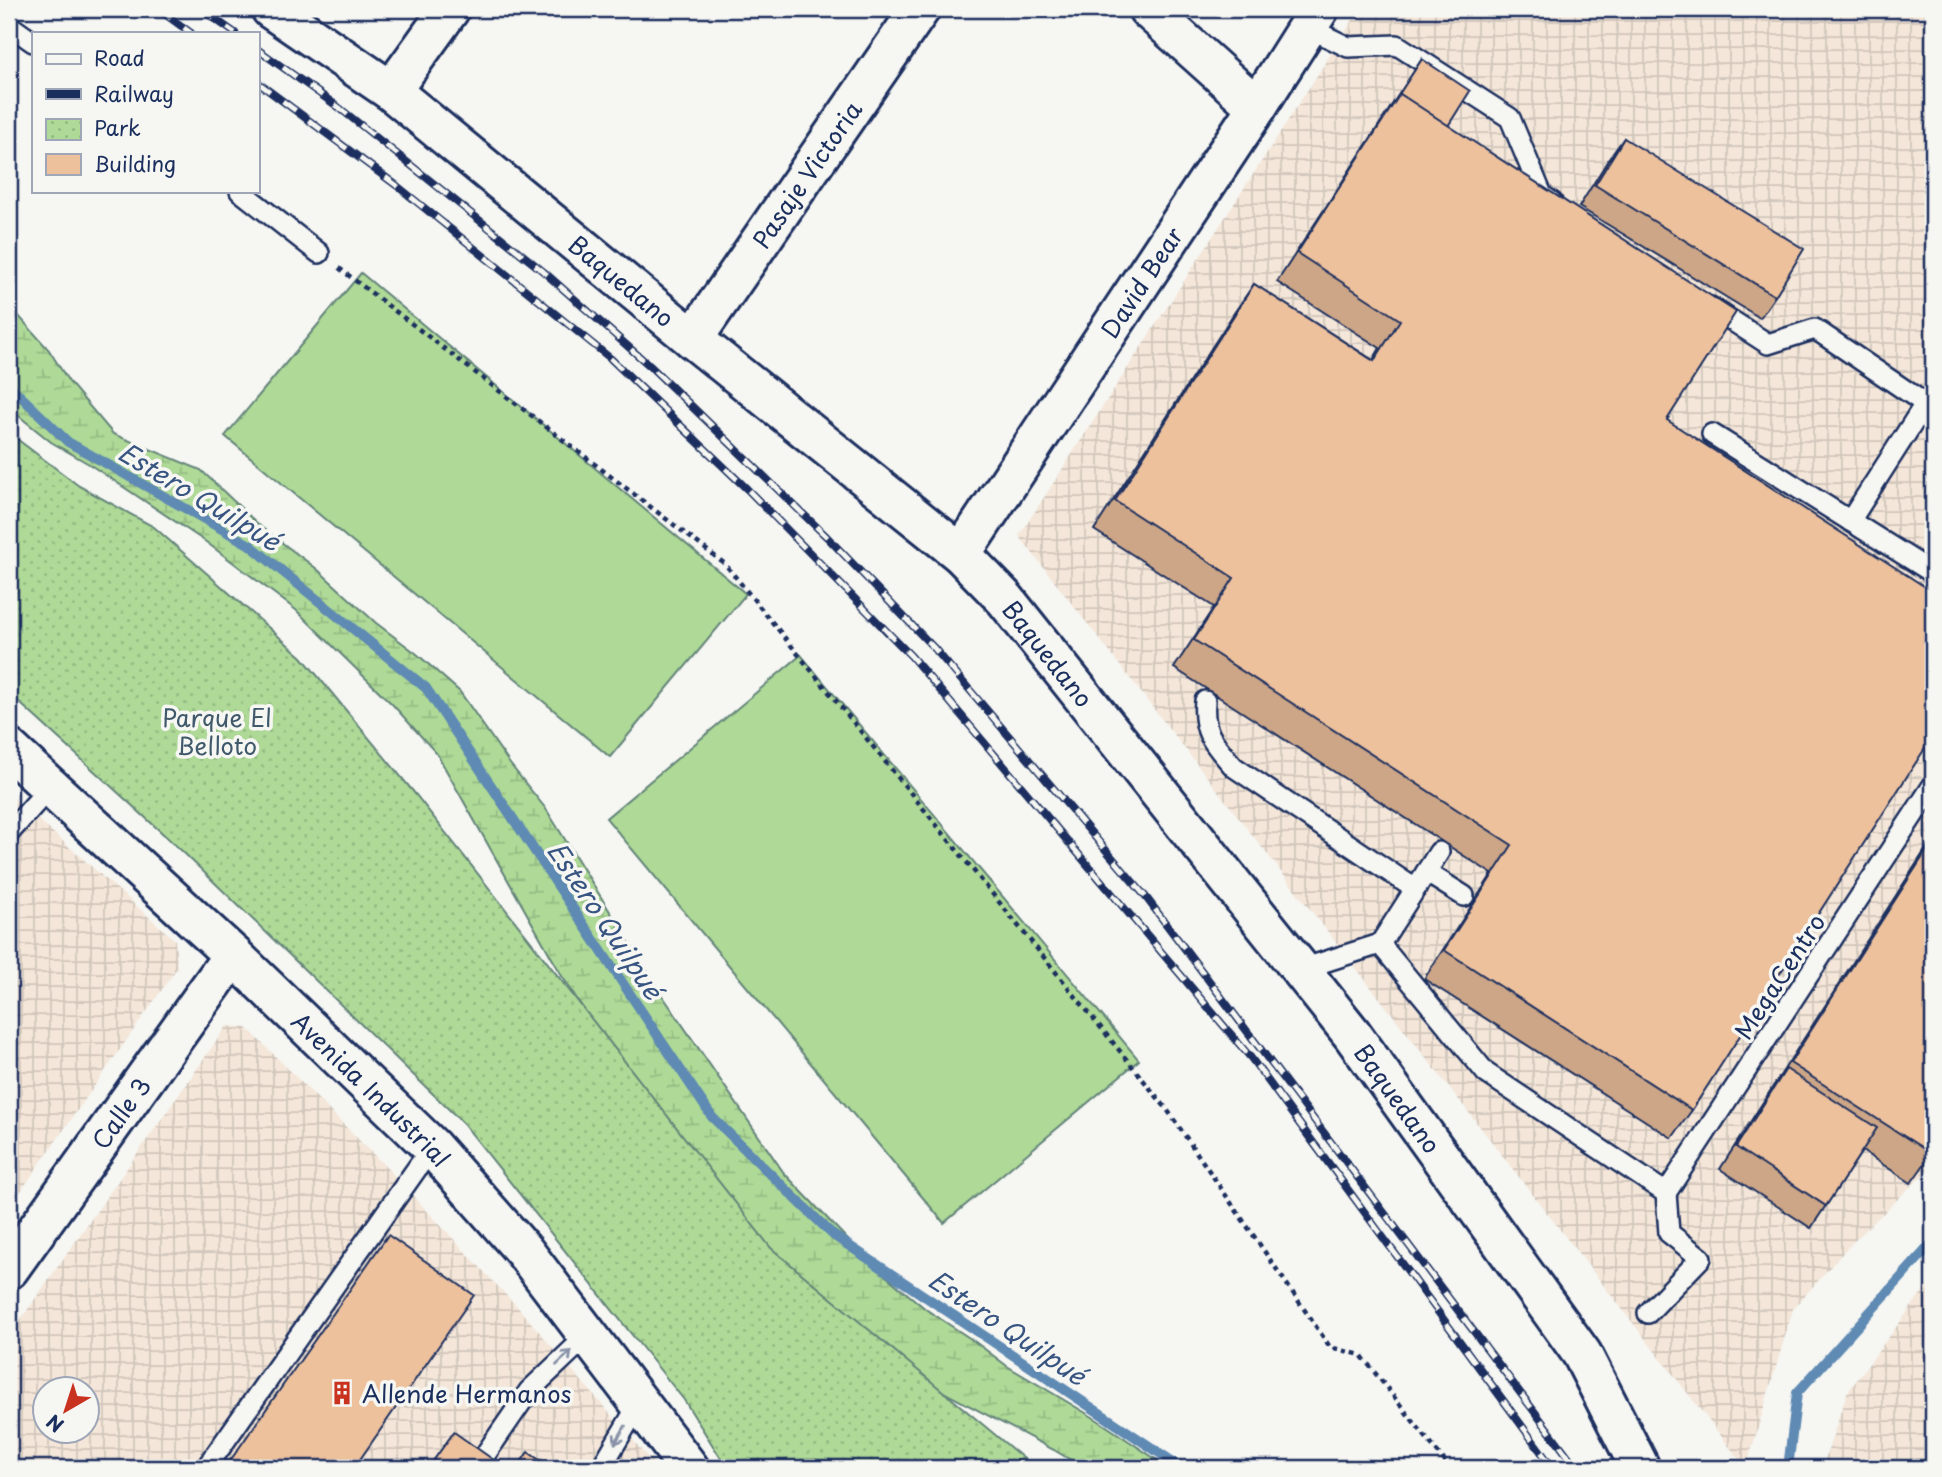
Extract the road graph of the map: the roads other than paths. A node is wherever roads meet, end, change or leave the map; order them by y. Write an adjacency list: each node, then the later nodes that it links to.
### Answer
1 (271, 9): 8 (street, Baquedano)
2 (450, 9): 8 (street)
3 (920, 9): 14 (street, Pasaje Victoria)
4 (1148, 9): 9 (street)
5 (1313, 18): 9 (street, David Bear); 11 (lane)
6 (9, 25): 7 (lane)
7 (32, 41)
8 (391, 92): 14 (street, Baquedano)
9 (1257, 107): 18 (street, David Bear)
10 (241, 192): 12 (lane)
11 (1564, 210)
12 (319, 253)
13 (1700, 299): 15 (lane)
14 (693, 340): 18 (street, Baquedano)
15 (1929, 407): 17 (lane)
16 (1712, 434): 17 (lane)
17 (1850, 521): 19 (lane)
18 (961, 554): 31 (street, Baquedano)
19 (1933, 573)
20 (1206, 701): 27 (lane)
21 (9, 749): 23 (street, Avenida Industrial)
22 (1933, 785): 33 (lane, MegaCentro)
23 (50, 787): 24 (lane); 30 (street, Avenida Industrial)
24 (9, 832)
25 (1439, 852): 26 (lane)
26 (1426, 872): 27 (lane); 28 (lane)
27 (1415, 889): 29 (lane)
28 (1464, 896)
29 (1380, 944): 31 (lane); 33 (lane)
30 (233, 955): 32 (street, Avenida Industrial); 34 (street, Calle 3)
31 (1302, 969): 42 (street, Baquedano)
32 (432, 1147): 36 (street, Avenida Industrial); 38 (lane)
33 (1666, 1193): 35 (lane)
34 (9, 1269)
35 (1648, 1313)
36 (589, 1334): 37 (street, Avenida Industrial); 39 (lane, one-way to 36)
37 (640, 1402): 40 (lane, one-way to 40); 41 (street, Avenida Industrial)
38 (206, 1468)
39 (475, 1468)
40 (601, 1468)
41 (690, 1468)
42 (1640, 1468)

